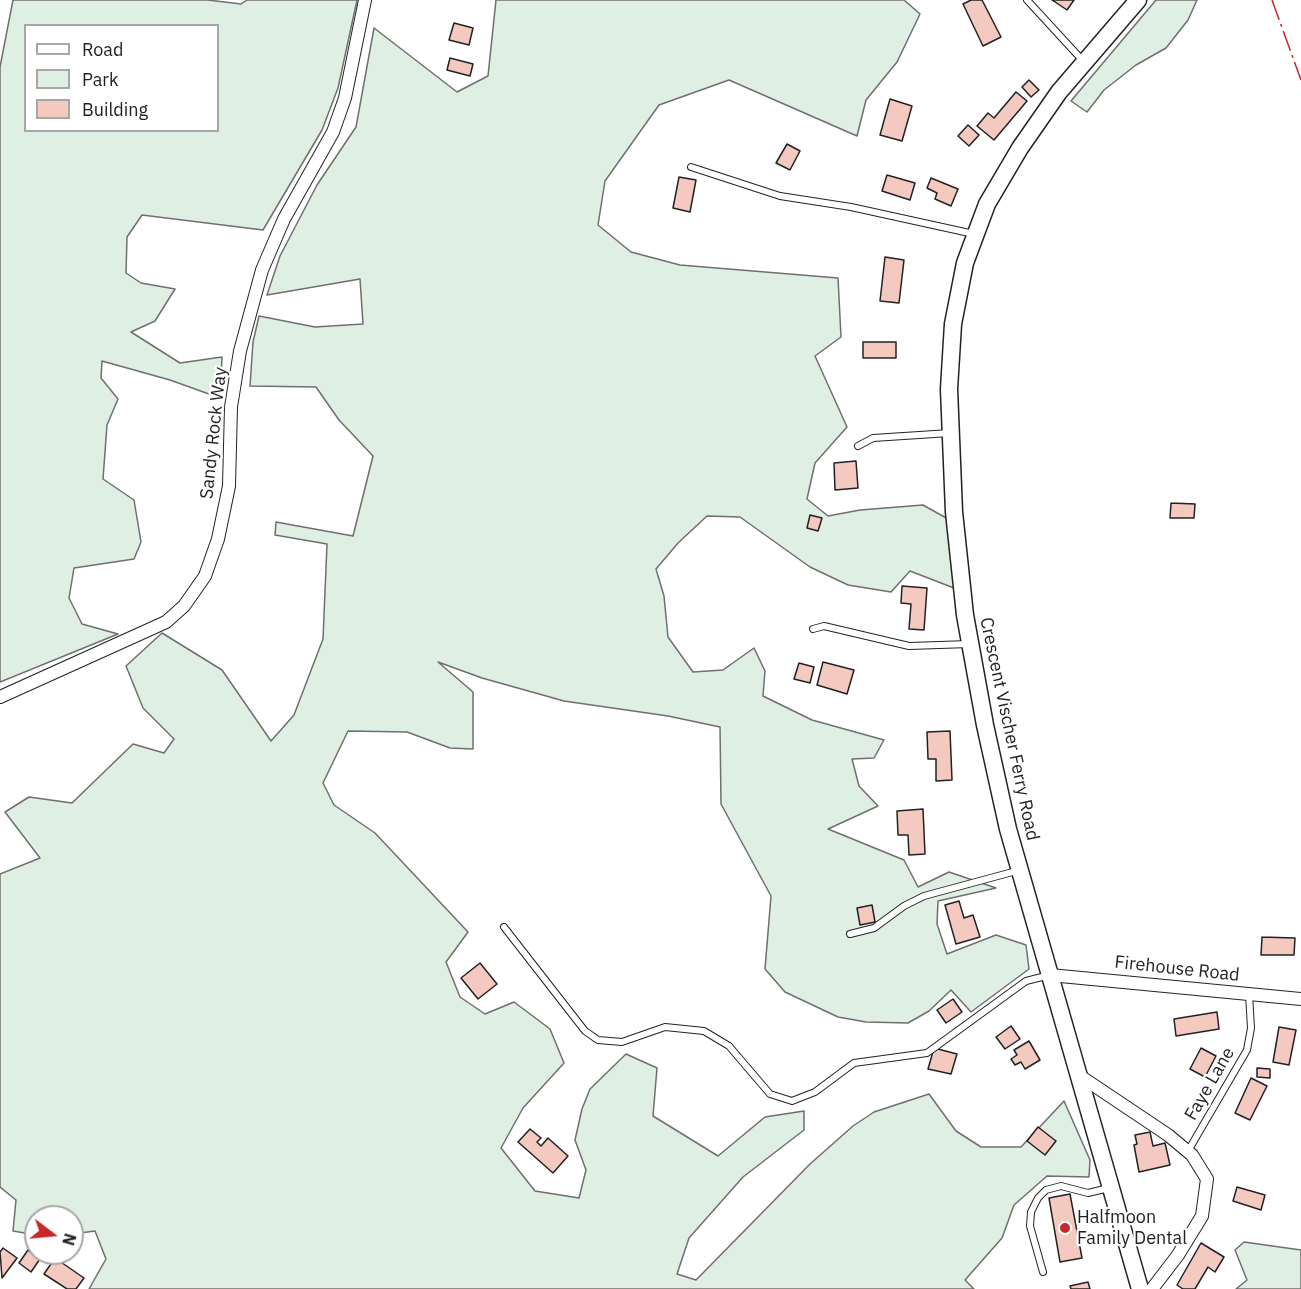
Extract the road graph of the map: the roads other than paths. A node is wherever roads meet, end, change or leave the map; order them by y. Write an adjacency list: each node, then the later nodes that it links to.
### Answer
1 (365, 0): 11 (street, Sandy Rock Way)
2 (1027, 0): 4 (lane)
3 (1138, 0): 4 (main road, Crescent Vischer Ferry Road)
4 (1085, 63): 6 (main road, Crescent Vischer Ferry Road)
5 (691, 167): 6 (lane)
6 (975, 234): 7 (main road, Crescent Vischer Ferry Road)
7 (951, 433): 8 (lane); 10 (main road, Crescent Vischer Ferry Road)
8 (858, 446)
9 (813, 629): 10 (lane)
10 (970, 644): 12 (main road, Crescent Vischer Ferry Road)
11 (0, 697)
12 (1020, 870): 14 (lane); 15 (main road, Crescent Vischer Ferry Road)
13 (504, 927): 15 (lane)
14 (850, 934)
15 (1050, 975): 16 (street, Firehouse Road); 18 (main road, Crescent Vischer Ferry Road)
16 (1248, 994): 17 (street, Firehouse Road); 19 (lane, Faye Lane)
17 (1301, 999)
18 (1077, 1074): 19 (street); 20 (main road, Crescent Vischer Ferry Road)
19 (1188, 1152): 23 (street)
20 (1109, 1187): 21 (lane); 22 (main road, Crescent Vischer Ferry Road)
21 (1043, 1272)
22 (1140, 1289)
23 (1152, 1289)

